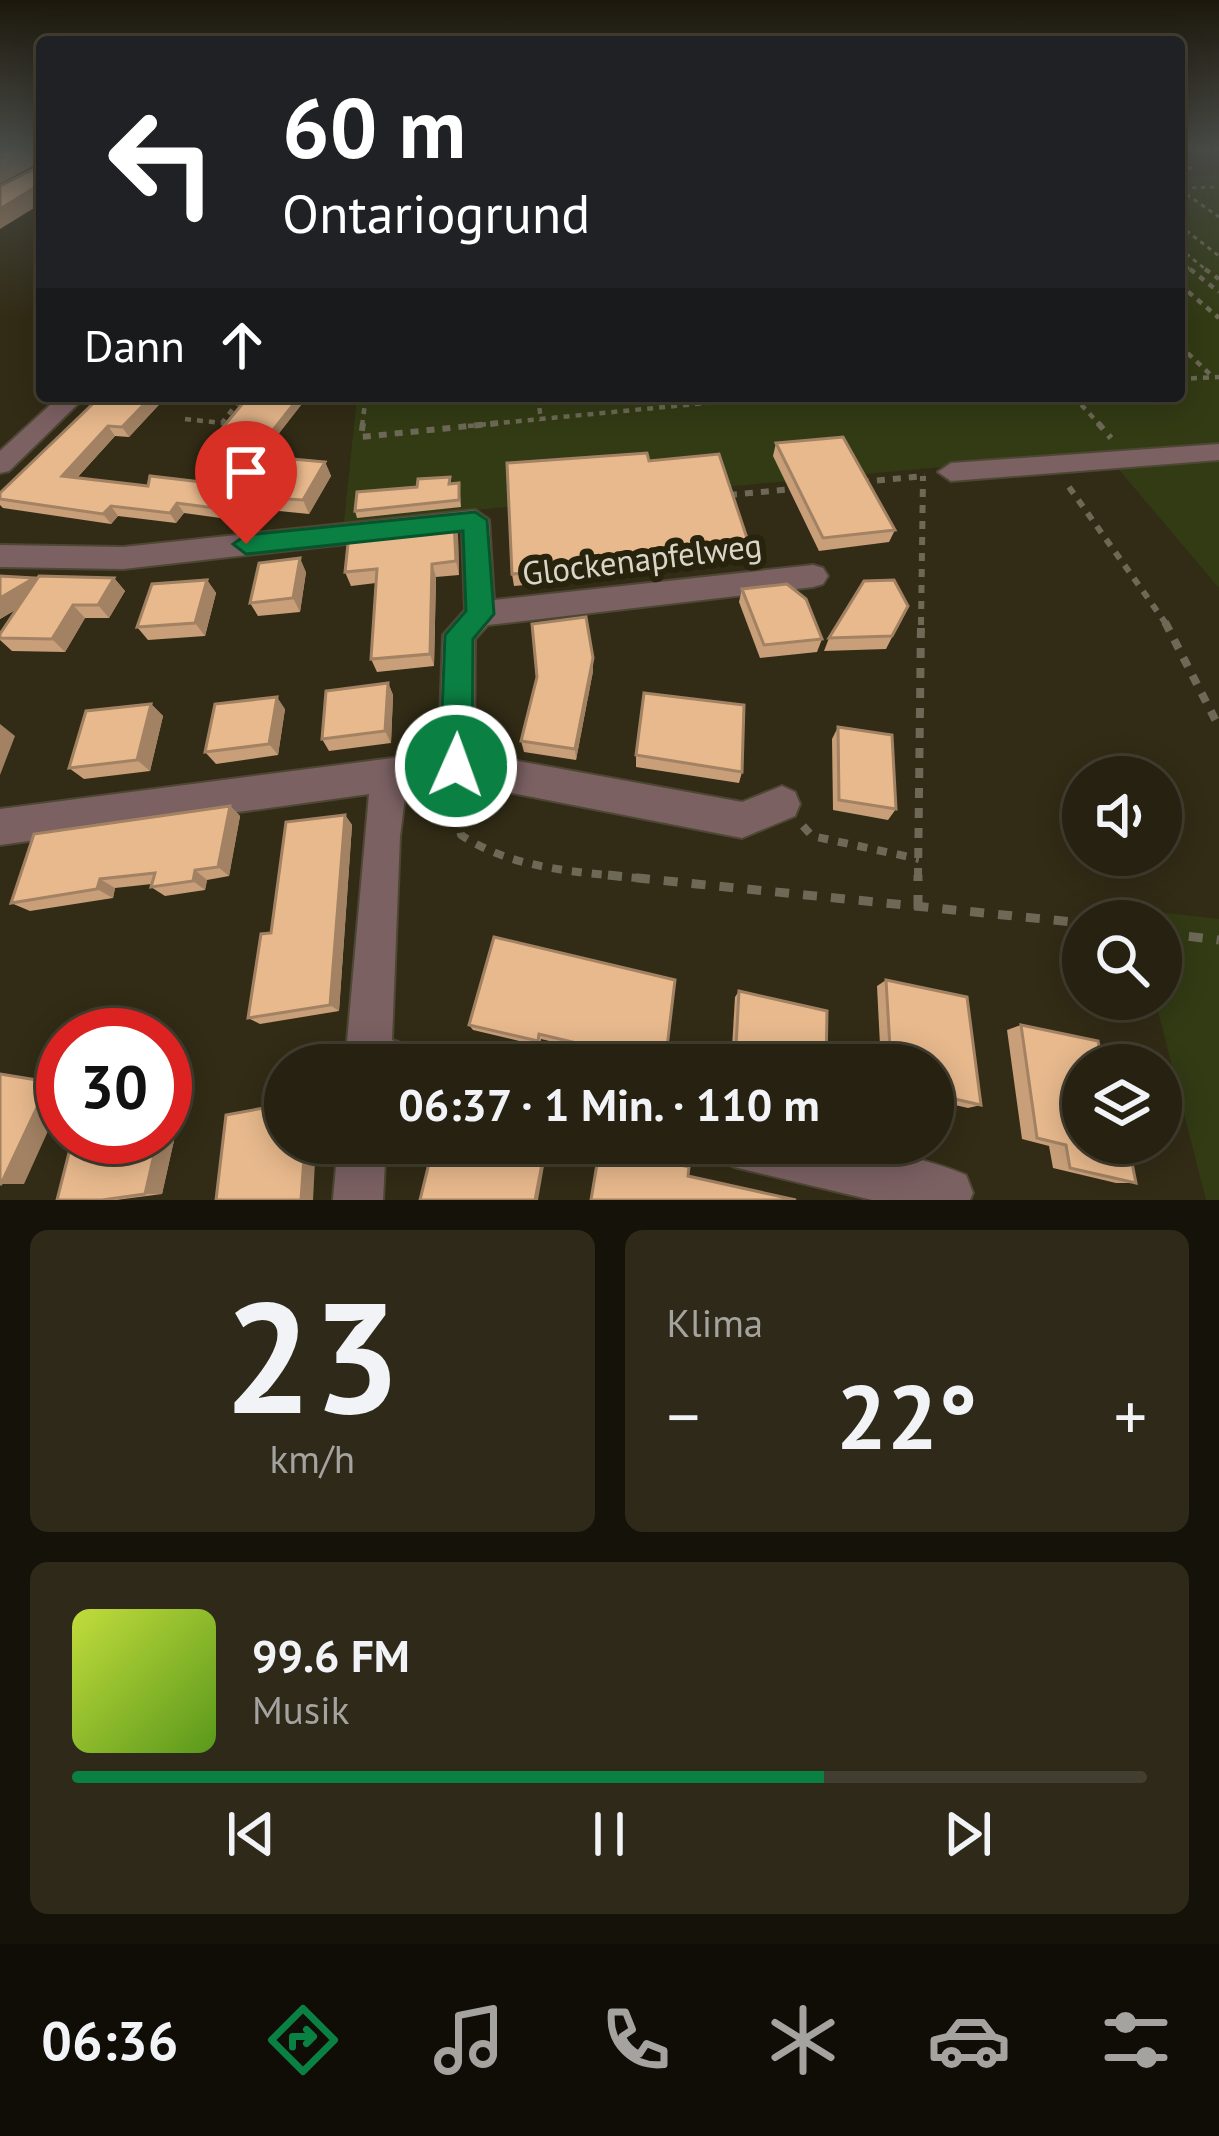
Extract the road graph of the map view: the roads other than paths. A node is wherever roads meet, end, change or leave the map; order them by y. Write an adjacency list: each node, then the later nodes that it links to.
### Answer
1 (68, 402): 3 (street)
2 (1219, 452): 4 (street)
3 (0, 465)
4 (951, 472)
5 (0, 556): 7 (street)
6 (812, 576): 7 (street, Glockenapfelweg)
7 (480, 614): 8 (street)
8 (456, 766): 9 (street); 10 (street)
9 (391, 771): 11 (street); 12 (street)
10 (782, 804)
11 (0, 827)
12 (379, 1044)
13 (361, 1164): 16 (street)
14 (824, 1164): 15 (street)
15 (948, 1193)
16 (358, 1200)

